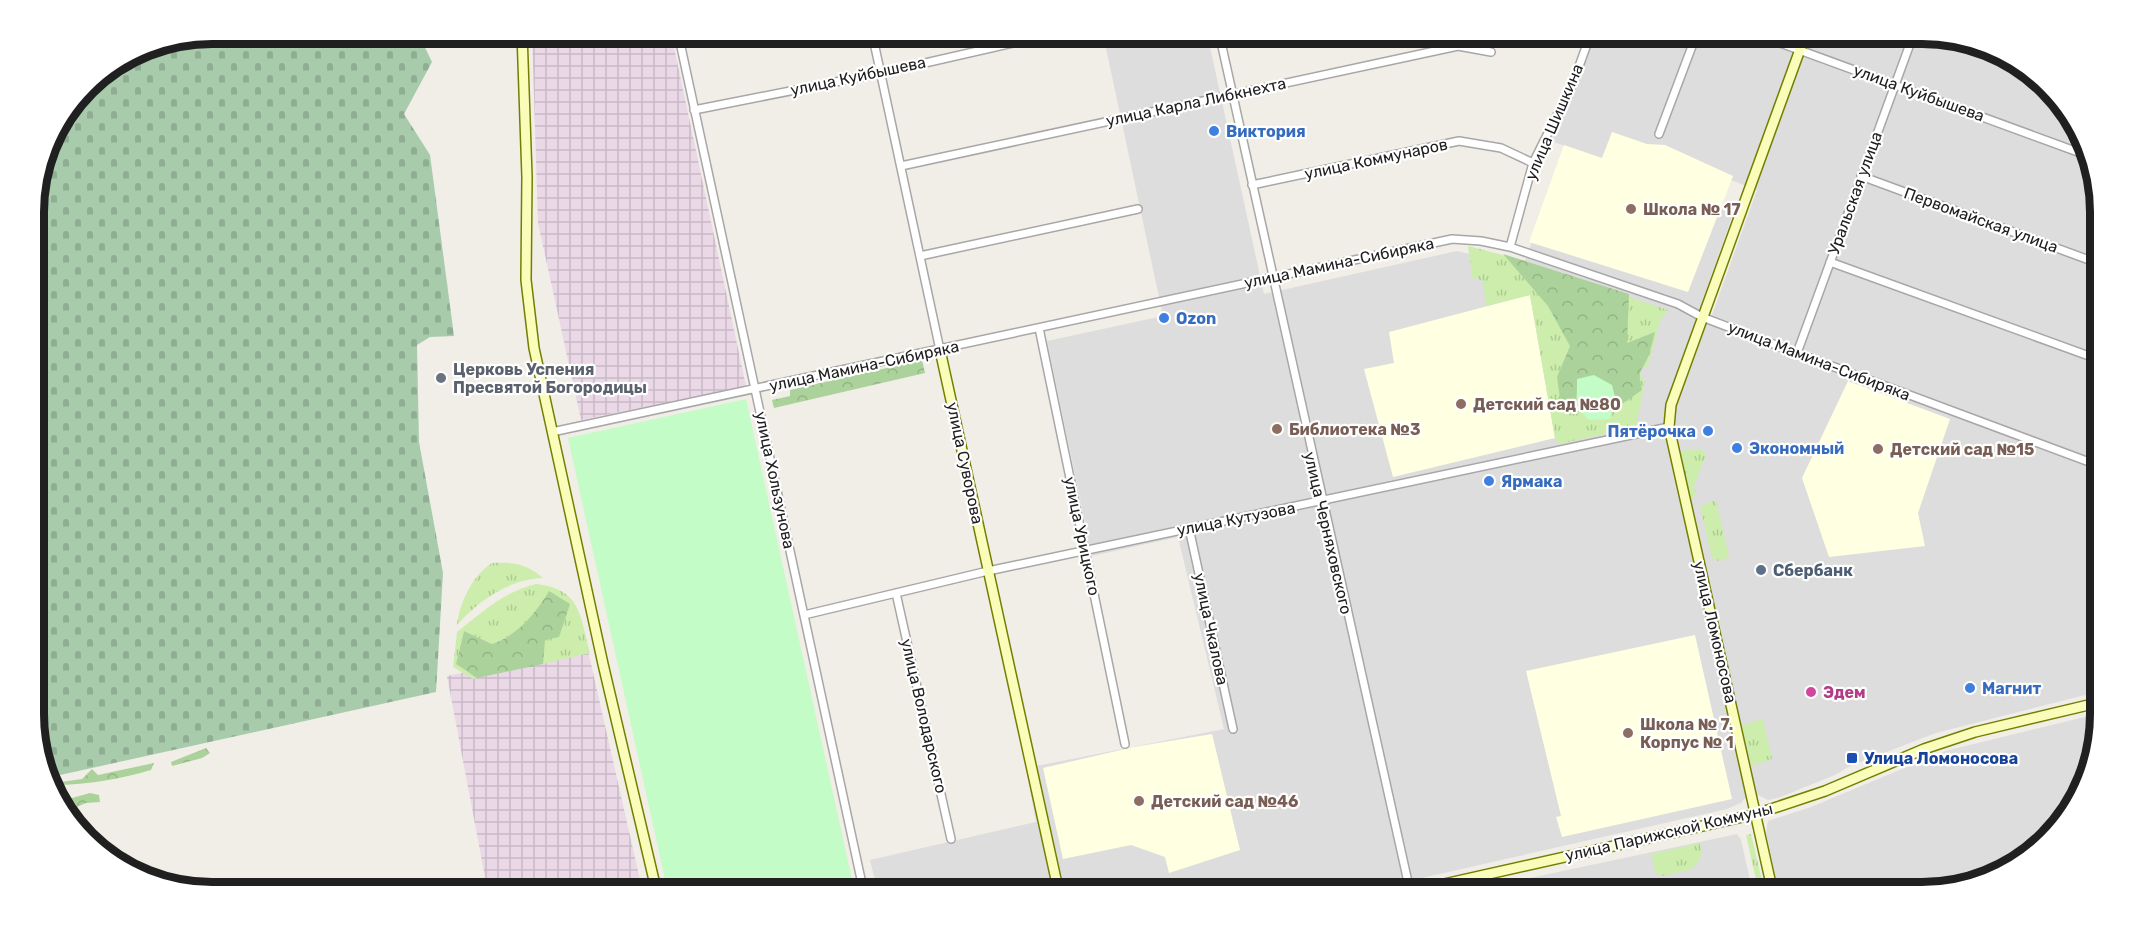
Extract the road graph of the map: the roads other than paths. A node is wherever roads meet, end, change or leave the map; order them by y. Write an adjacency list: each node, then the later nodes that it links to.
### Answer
1 (522, 44): 36 (main road)
2 (680, 44): 16 (street, улица Хользунова)
3 (874, 44): 13 (street, улица Суворова)
4 (1009, 44): 13 (street, улица Куйбышева)
5 (1222, 44): 15 (street, улица Черняховского)
6 (1587, 44): 19 (street, улица Шишкина)
7 (1693, 44): 17 (street)
8 (1783, 44): 11 (street, улица Куйбышева)
9 (1802, 44): 11 (main road, улица Ломоносова)
10 (1910, 44): 14 (street, Уральская улица)
11 (1800, 50): 14 (street, улица Куйбышева); 29 (main road, улица Ломоносова)
12 (1491, 52): 15 (street, улица Карла Либкнехта)
13 (881, 73): 16 (street, улица Куйбышева); 20 (street, улица Суворова)
14 (1895, 84): 18 (street, улица Куйбышева); 21 (street, Уральская улица)
15 (1233, 94): 20 (street, улица Карла Либкнехта); 22 (street, улица Черняховского)
16 (694, 110): 34 (street, улица Хользунова)
17 (1659, 134)
18 (2080, 153)
19 (1533, 163): 22 (street, улица Коммунаров); 24 (street, улица Шишкина)
20 (901, 166): 25 (street, улица Суворова)
21 (1861, 176): 26 (street, Первомайская улица); 27 (street, Уральская улица)
22 (1252, 185): 28 (street, улица Черняховского)
23 (1138, 209): 25 (street)
24 (1510, 247): 28 (street, улица Мамина-Сибиряка); 29 (street, улица Мамина-Сибиряка)
25 (920, 256): 31 (street, улица Суворова)
26 (2091, 261)
27 (1830, 262): 32 (street, Уральская улица); 33 (street)
28 (1272, 278): 30 (street, улица Мамина-Сибиряка); 38 (street, улица Черняховского)
29 (1702, 317): 32 (street, улица Мамина-Сибиряка); 35 (main road, улица Ломоносова)
30 (1039, 328): 31 (street, улица Мамина-Сибиряка); 40 (street, улица Урицкого)
31 (940, 350): 34 (street, улица Мамина-Сибиряка); 41 (main road, улица Суворова)
32 (1797, 353): 37 (street, улица Мамина-Сибиряка)
33 (2091, 357)
34 (755, 390): 36 (street, улица Мамина-Сибиряка); 43 (street, улица Хользунова)
35 (1668, 427): 38 (street, улица Кутузова); 47 (main road, улица Ломоносова)
36 (552, 432): 49 (main road)
37 (2091, 463)
38 (1321, 502): 39 (street, улица Кутузова); 52 (street, улица Черняховского)
39 (1188, 528): 40 (street, улица Кутузова); 45 (street, улица Чкалова)
40 (1085, 551): 41 (street, улица Кутузова); 46 (street, улица Урицкого)
41 (988, 571): 42 (street, улица Кутузова); 51 (main road, улица Суворова)
42 (896, 593): 43 (street, улица Кутузова); 48 (street, улица Володарского)
43 (804, 615): 50 (street, улица Хользунова)
44 (2091, 704): 47 (main road, улица Парижской Коммуны)
45 (1233, 729)
46 (1125, 744)
47 (1756, 814): 53 (main road, улица Парижской Коммуны); 54 (main road, улица Ломоносова)
48 (951, 839)
49 (654, 882)
50 (862, 882)
51 (1057, 882)
52 (1405, 882)
53 (1452, 882)
54 (1771, 882)

